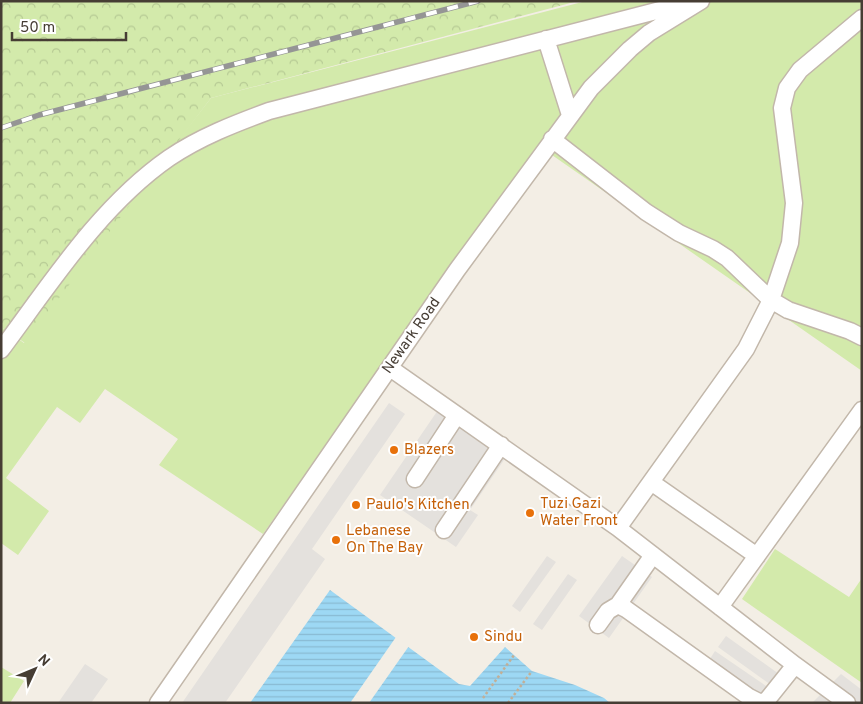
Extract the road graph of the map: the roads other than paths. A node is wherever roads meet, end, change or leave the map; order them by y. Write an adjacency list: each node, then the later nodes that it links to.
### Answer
1 (693, 1): 4 (street)
2 (701, 1): 5 (street, Newark Road)
3 (862, 18): 7 (street)
4 (546, 39): 5 (street); 9 (street)
5 (570, 115): 6 (street, Newark Road)
6 (552, 139): 7 (street); 10 (street, Newark Road)
7 (771, 300): 8 (street); 15 (street)
8 (862, 337)
9 (1, 350)
10 (390, 368): 12 (street); 24 (street, Newark Road)
11 (862, 410): 19 (street)
12 (457, 415): 13 (street); 14 (street)
13 (501, 445): 16 (street); 17 (street)
14 (415, 479)
15 (651, 482): 16 (street); 19 (street)
16 (618, 528): 18 (street)
17 (444, 530)
18 (653, 555): 20 (street); 21 (street)
19 (756, 556): 21 (street)
20 (618, 605): 22 (street); 23 (street)
21 (720, 607): 23 (street)
22 (598, 625)
23 (795, 664): 25 (street)
24 (158, 703)
25 (847, 703)

